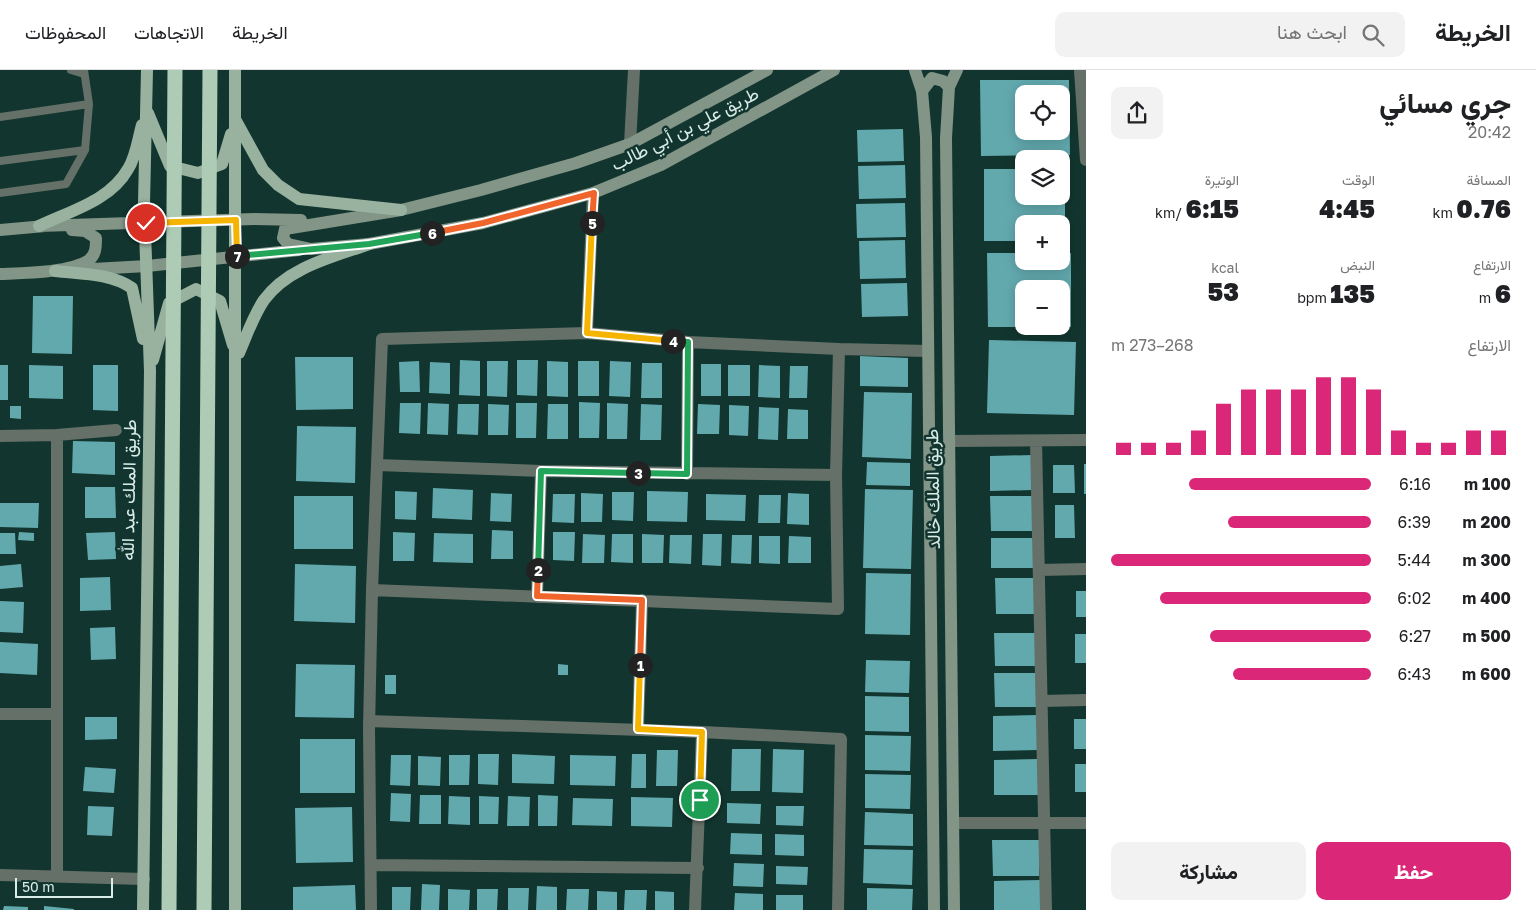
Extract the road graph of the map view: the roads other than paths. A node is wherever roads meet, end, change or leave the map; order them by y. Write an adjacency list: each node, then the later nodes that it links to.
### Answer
1 (71, 70): 12 (lane)
2 (147, 70): 16 (main road, طريق الملك عبد الله)
3 (175, 70): 75 (highway, bridge)
4 (210, 70): 76 (highway, bridge)
5 (236, 70): 18 (main road)
6 (634, 70): 19 (street)
7 (767, 70): 19 (main road, طريق علي بن أبي طالب)
8 (834, 70): 25 (main road, طريق علي بن أبي طالب)
9 (915, 70): 14 (main road, طريق الملك خالد)
10 (957, 70): 13 (main road, طريق الملك خالد)
11 (1080, 70): 20 (street)
12 (84, 72): 15 (lane)
13 (949, 87): 14 (main road); 49 (main road, طريق الملك خالد)
14 (922, 91): 41 (main road, طريق الملك خالد)
15 (89, 104): 17 (lane); 21 (lane)
16 (146, 108): 18 (main road); 29 (main road, طريق الملك عبد الله); 30 (main road)
17 (0, 117)
18 (235, 120): 26 (main road); 27 (main road)
19 (630, 144): 26 (main road, طريق علي بن أبي طالب)
20 (1086, 148): 22 (street)
21 (86, 150): 23 (lane); 24 (lane)
22 (1086, 160)
23 (0, 161)
24 (0, 193)
25 (594, 193): 32 (main road, طريق علي بن أبي طالب); 38 (street)
26 (401, 210): 28 (main road, طريق علي بن أبي طالب)
27 (236, 220): 28 (main road, طريق علي بن أبي طالب); 29 (main road, طريق علي بن أبي طالب); 34 (main road)
28 (326, 221): 33 (main road, طريق علي بن أبي طالب)
29 (146, 223): 30 (main road, طريق علي بن أبي طالب); 35 (main road, طريق الملك عبد الله)
30 (39, 226): 31 (main road, طريق علي بن أبي طالب); 36 (main road, طريق علي بن أبي طالب)
31 (0, 230)
32 (369, 244): 33 (main road, طريق علي بن أبي طالب); 42 (main road)
33 (311, 249): 34 (main road, طريق علي بن أبي طالب)
34 (237, 256): 35 (main road, طريق علي بن أبي طالب); 42 (main road)
35 (147, 266): 36 (main road, طريق علي بن أبي طالب); 43 (main road, طريق الملك عبد الله)
36 (55, 271): 37 (main road, طريق علي بن أبي طالب); 43 (main road)
37 (0, 274)
38 (587, 333): 39 (street); 50 (street)
39 (688, 342): 40 (street); 52 (street)
40 (839, 349): 41 (street); 53 (street)
41 (928, 351): 81 (main road, طريق الملك خالد)
42 (237, 360): 43 (main road); 77 (main road)
43 (150, 371): 73 (main road, طريق الملك عبد الله)
44 (116, 430): 45 (street)
45 (58, 435): 46 (street); 62 (street)
46 (0, 436)
47 (1036, 440): 48 (street); 49 (street); 55 (street)
48 (1086, 440)
49 (950, 441): 66 (main road, طريق الملك خالد)
50 (377, 466): 51 (street); 56 (street)
51 (541, 471): 52 (street); 57 (street)
52 (687, 474): 53 (street)
53 (836, 476): 58 (street)
54 (1086, 569): 55 (street)
55 (1039, 570): 60 (street)
56 (372, 590): 57 (street); 63 (street)
57 (537, 596): 58 (street)
58 (642, 600): 64 (street)
59 (1086, 700): 60 (street)
60 (1042, 701): 67 (street)
61 (0, 714): 62 (street)
62 (57, 714): 72 (street)
63 (370, 721): 64 (street); 69 (street)
64 (638, 729): 65 (street)
65 (702, 732): 70 (street); 80 (street)
66 (954, 823): 67 (street); 82 (main road, طريق الملك خالد)
67 (1045, 823): 68 (street); 83 (street)
68 (1086, 823)
69 (371, 865): 70 (street); 78 (street)
70 (698, 868): 79 (street)
71 (0, 875): 72 (street)
72 (57, 877): 73 (street)
73 (144, 879): 74 (main road, طريق الملك عبد الله)
74 (144, 910)
75 (169, 910)
76 (204, 910)
77 (235, 910)
78 (371, 910)
79 (695, 910)
80 (838, 910)
81 (934, 910)
82 (954, 910)
83 (1046, 910)

